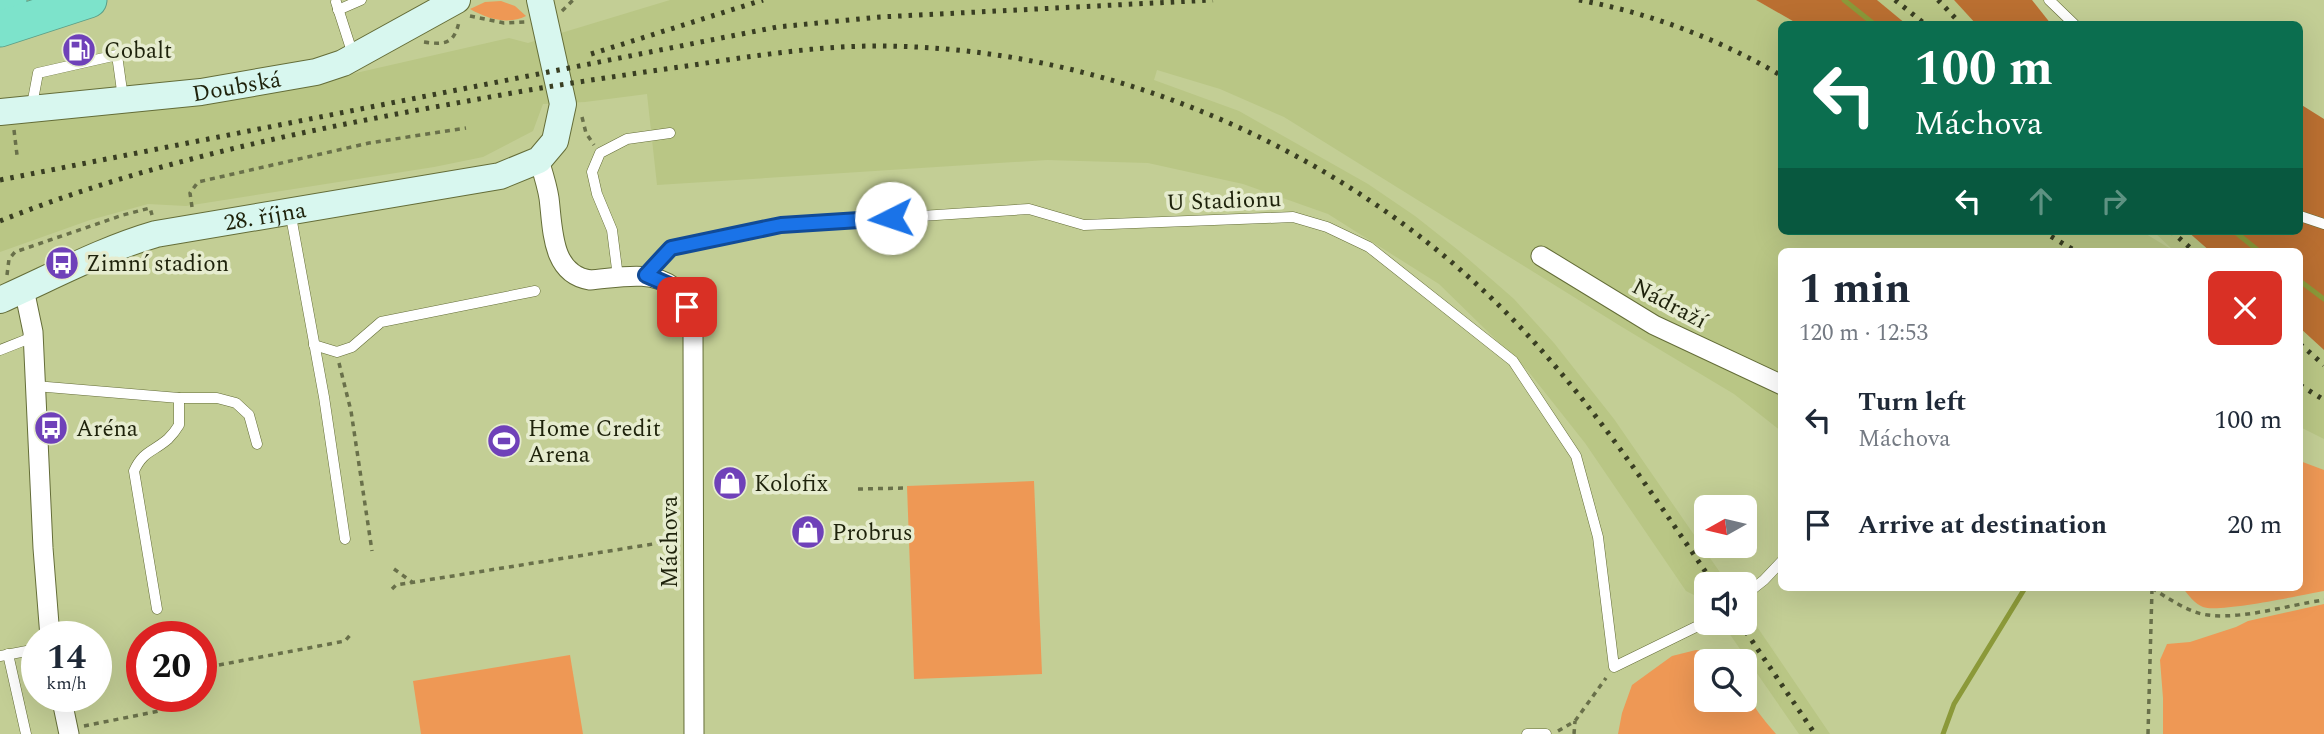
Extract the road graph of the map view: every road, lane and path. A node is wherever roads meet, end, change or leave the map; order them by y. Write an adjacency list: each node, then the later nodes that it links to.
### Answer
1 (9, 0): 5 (highway)
2 (89, 0): 9 (highway)
3 (360, 0): 10 (lane)
4 (2049, 0): 8 (lane)
5 (0, 3)
6 (462, 8): 7 (path); 10 (street, Doubská)
7 (541, 9): 18 (street)
8 (2071, 21)
9 (0, 29)
10 (354, 57): 11 (street, Doubská)
11 (123, 99): 12 (street, Doubská); 12 (lane)
12 (32, 109): 14 (street, Doubská)
13 (581, 111): 17 (path)
14 (0, 112)
15 (466, 128): 22 (path)
16 (670, 133): 17 (lane)
17 (600, 153): 26 (lane)
18 (539, 160): 19 (street, 28. října); 26 (street, Máchova)
19 (290, 211): 22 (street, 28. října); 30 (lane)
20 (2303, 217): 21 (lane)
21 (2324, 225)
22 (195, 227): 23 (street, 28. října)
23 (156, 234): 27 (street, 28. října); 27 (path)
24 (1541, 256): 33 (street, Nádraží)
25 (646, 275): 26 (street, Máchova); 39 (street, Máchova); 56 (lane, U Stadionu)
26 (618, 277)
27 (11, 290): 29 (street)
28 (535, 290): 32 (lane)
29 (33, 337): 31 (lane); 34 (street)
30 (314, 345): 32 (lane); 40 (lane)
31 (0, 350)
32 (337, 352): 41 (path)
33 (1778, 384)
34 (35, 386): 35 (lane); 51 (street)
35 (179, 398): 36 (lane); 50 (lane)
36 (257, 444)
37 (906, 488): 38 (path)
38 (858, 489)
39 (694, 537): 44 (path); 62 (street, Máchova)
40 (345, 539)
41 (372, 551)
42 (1778, 565): 45 (lane)
43 (394, 569): 44 (path)
44 (413, 583): 46 (path)
45 (1757, 586)
46 (392, 589)
47 (2152, 591): 67 (path)
48 (2157, 591): 49 (path)
49 (2324, 600)
50 (157, 609)
51 (49, 621)
52 (1694, 628): 56 (lane)
53 (352, 633): 55 (path)
54 (4, 655): 61 (lane)
55 (219, 665)
56 (1614, 667): 59 (path)
57 (64, 712): 60 (street)
58 (154, 712): 60 (path)
59 (1575, 721): 65 (path); 66 (path)
60 (68, 731)
61 (26, 734)
62 (694, 734)
63 (1527, 734): 64 (lane)
64 (1546, 734)
65 (1554, 734)
66 (1574, 734)
67 (2148, 734)

